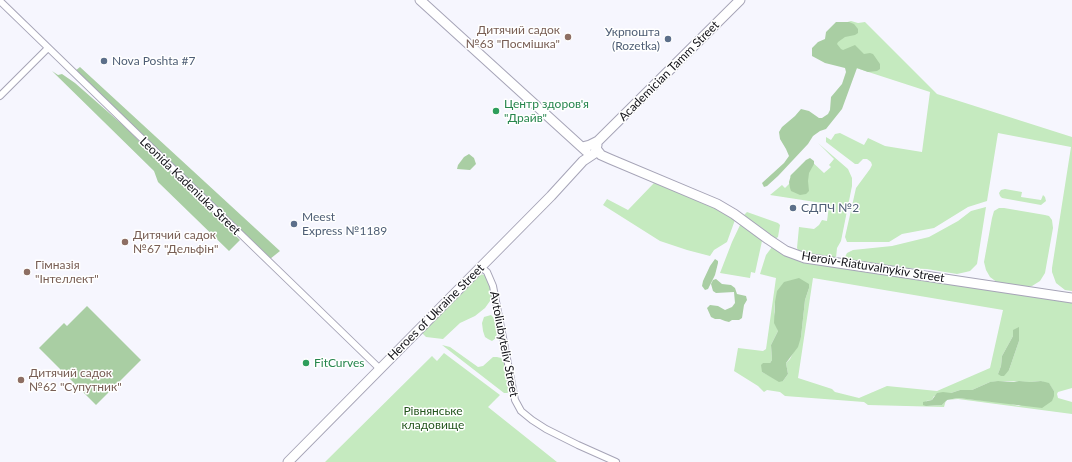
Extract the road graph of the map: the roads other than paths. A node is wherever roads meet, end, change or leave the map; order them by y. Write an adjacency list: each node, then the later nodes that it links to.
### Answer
1 (420, 0): 6 (main road, Heroiv-Riatuvalnykiv Street)
2 (740, 0): 6 (main road, Academician Tamm Street)
3 (0, 2): 4 (street, Leonida Kadeniuka Street)
4 (48, 48): 5 (street); 9 (street, Leonida Kadeniuka Street)
5 (0, 96)
6 (591, 151): 7 (main road, Heroes of Ukraine Street); 8 (main road, Heroiv-Riatuvalnykiv Street)
7 (481, 267): 9 (main road, Heroes of Ukraine Street); 11 (street, Avtoliubyteliv Street)
8 (1072, 298)
9 (380, 369): 10 (main road, Heroes of Ukraine Street)
10 (288, 462)
11 (616, 462)

